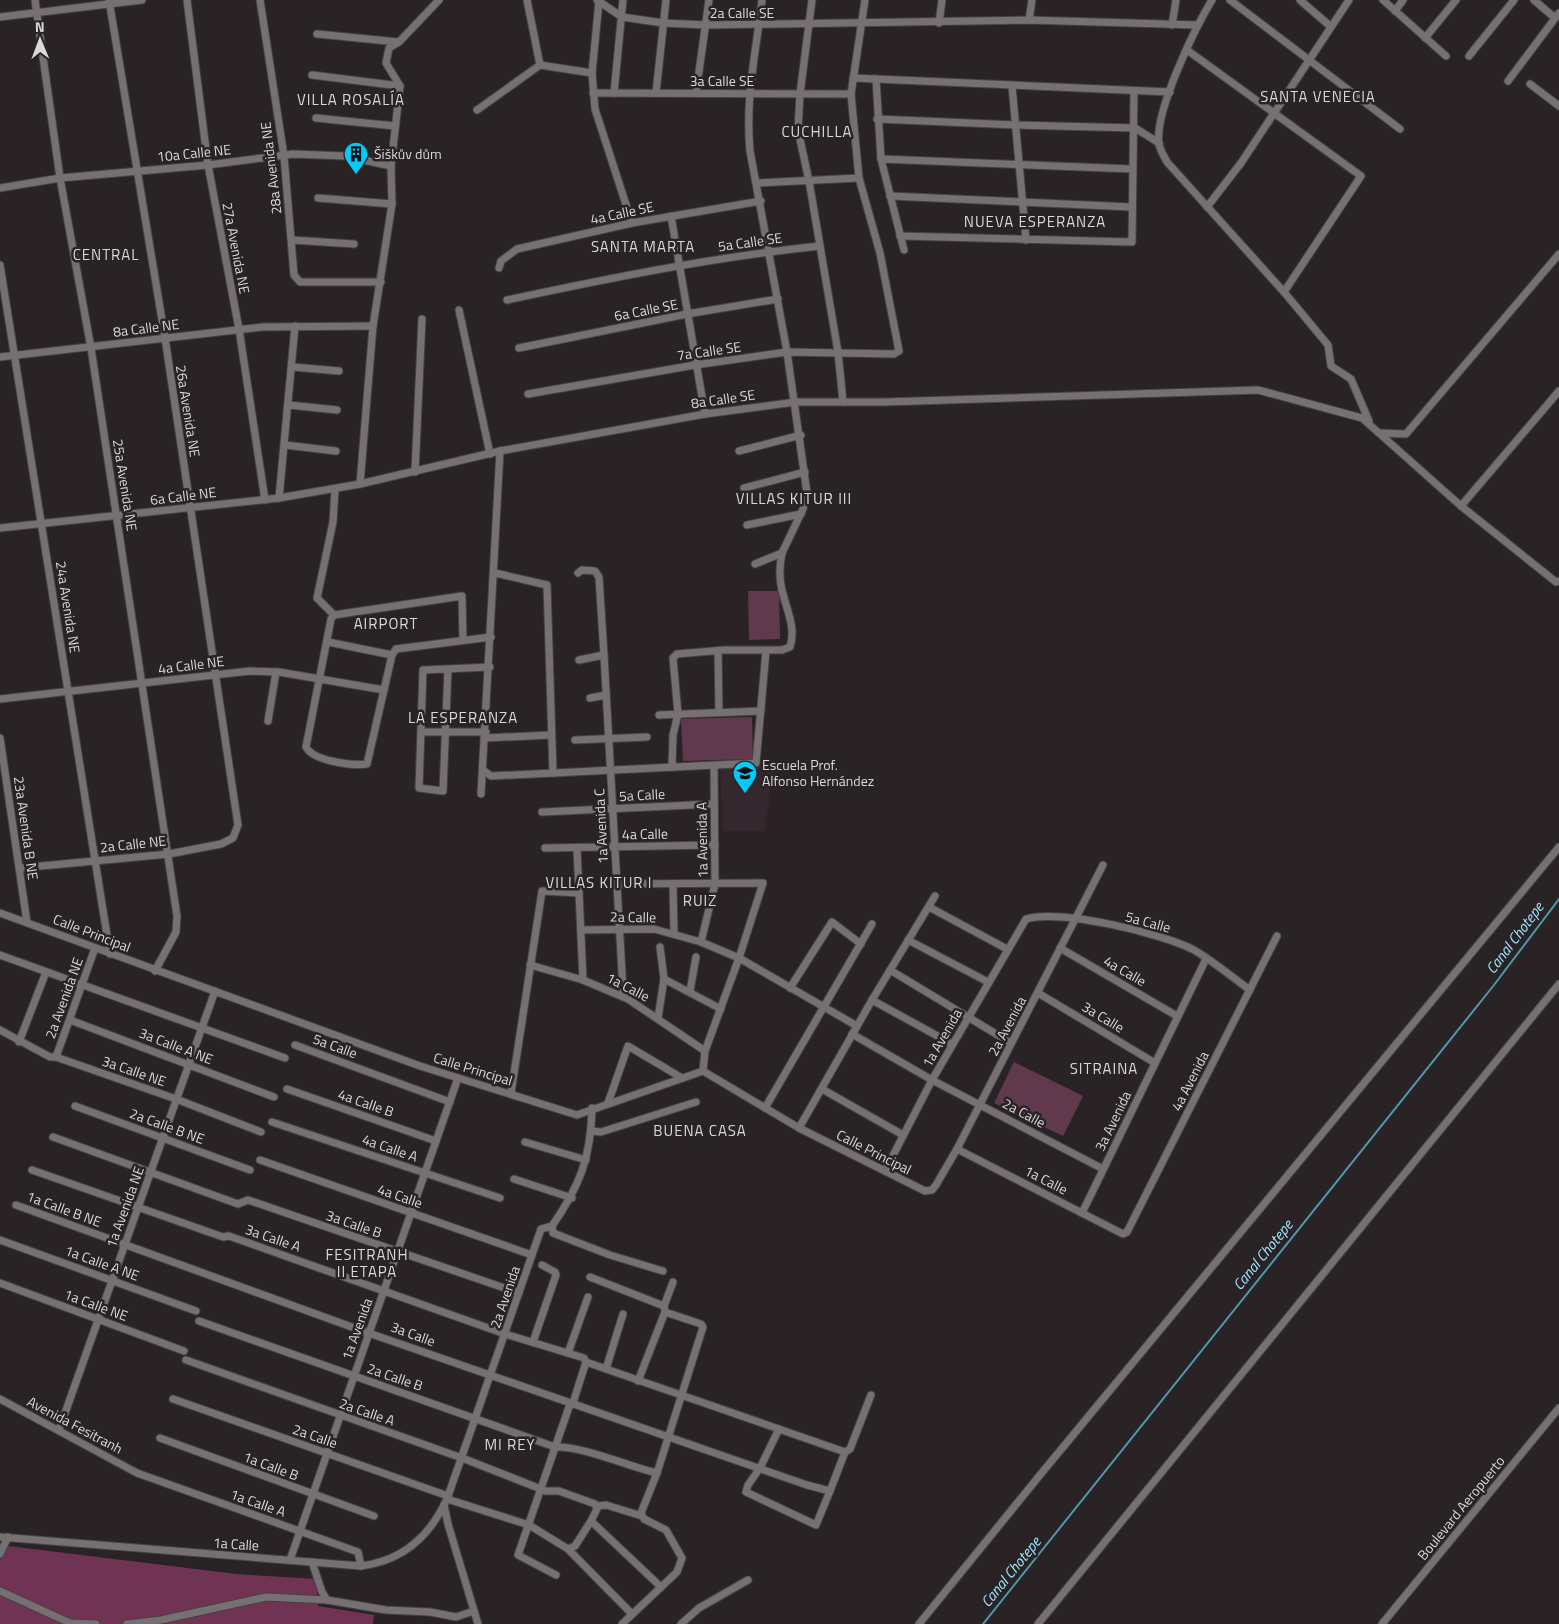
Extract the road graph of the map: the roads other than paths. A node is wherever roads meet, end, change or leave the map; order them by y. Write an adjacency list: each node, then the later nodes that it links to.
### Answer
1 (35, 0): 28 (street, 25a Avenida NE)
2 (142, 0): 26 (street)
3 (187, 0): 79 (street, 27a Avenida NE)
4 (260, 0): 77 (street, 28a Avenida NE)
5 (439, 0): 44 (street)
6 (527, 0): 49 (street)
7 (623, 0): 30 (street)
8 (666, 0): 33 (street)
9 (709, 0): 36 (street)
10 (762, 0): 37 (street)
11 (812, 0): 38 (street)
12 (865, 0): 35 (street)
13 (942, 0): 34 (street)
14 (1032, 0): 32 (street)
15 (1176, 0): 40 (street)
16 (1212, 0): 39 (street)
17 (1230, 0): 48 (street)
18 (1300, 0): 41 (street)
19 (1349, 0): 41 (street)
20 (1383, 0): 27 (street)
21 (1403, 0): 27 (street)
22 (1456, 0): 43 (street)
23 (1514, 0): 47 (street)
24 (1534, 0): 29 (street)
25 (598, 1): 30 (street, 2a Calle SE); 50 (street)
26 (109, 2): 28 (street); 83 (street, 26a Avenida NE)
27 (1395, 11): 43 (street)
28 (37, 12): 31 (street); 84 (street, 25a Avenida NE)
29 (1557, 15): 54 (street)
30 (622, 16): 33 (street, 2a Calle SE); 61 (street)
31 (0, 17)
32 (1029, 20): 34 (street, 2a Calle SE); 40 (street, 2a Calle SE)
33 (663, 23): 36 (street, 2a Calle SE); 62 (street)
34 (939, 23): 35 (street, 2a Calle SE)
35 (862, 24): 38 (street, 2a Calle SE); 52 (street)
36 (706, 25): 37 (street, 2a Calle SE); 63 (street)
37 (759, 25): 38 (street, 2a Calle SE); 64 (street)
38 (810, 25): 65 (street)
39 (1197, 25): 40 (street, 2a Calle SE); 45 (street)
40 (1172, 26)
41 (1330, 26): 48 (street)
42 (317, 34): 44 (street)
43 (1425, 38): 46 (street)
44 (398, 42): 56 (street)
45 (1187, 50): 60 (street); 69 (street)
46 (1446, 56)
47 (1469, 56)
48 (1308, 60): 69 (street); 75 (street)
49 (540, 64): 50 (street); 68 (street)
50 (592, 73): 59 (street)
51 (312, 75): 56 (street)
52 (853, 78): 53 (street); 66 (street)
53 (876, 79): 57 (street); 71 (street)
54 (1508, 81)
55 (1530, 84): 67 (street)
56 (400, 86): 73 (street)
57 (1012, 86): 58 (street); 72 (street)
58 (1134, 90): 60 (street); 74 (street)
59 (594, 92): 61 (street, 3a Calle SE); 97 (street)
60 (1170, 92): 76 (street)
61 (614, 93): 62 (street, 3a Calle SE)
62 (656, 93): 63 (street, 3a Calle SE)
63 (696, 93): 64 (street, 3a Calle SE)
64 (748, 93): 65 (street, 3a Calle SE); 87 (street)
65 (800, 94): 66 (street, 3a Calle SE); 86 (street)
66 (851, 94): 85 (street)
67 (1559, 106)
68 (477, 110)
69 (1273, 112): 95 (street); 110 (street)
70 (316, 118): 73 (street)
71 (877, 118): 72 (street); 78 (street)
72 (1016, 125): 74 (street); 80 (street)
73 (395, 126): 81 (street)
74 (1135, 128): 76 (street); 82 (street)
75 (1400, 129)
76 (1159, 143): 95 (street)
77 (284, 156): 79 (street, 10a Calle NE); 81 (street, 10a Calle NE); 99 (street, 28a Avenida NE)
78 (881, 159): 80 (street); 89 (street)
79 (208, 165): 83 (street, 10a Calle NE); 118 (street, 27a Avenida NE)
80 (1019, 165): 82 (street); 92 (street)
81 (391, 166): 93 (street)
82 (1132, 169): 94 (street)
83 (136, 171): 84 (street, 10a Calle NE); 119 (street, 26a Avenida NE)
84 (60, 178): 88 (street, 10a Calle NE); 120 (street, 25a Avenida NE)
85 (859, 178): 86 (street); 123 (street, 7a Calle SE)
86 (809, 181): 87 (street); 102 (street)
87 (757, 183): 91 (street)
88 (0, 188)
89 (890, 196): 92 (street); 98 (street)
90 (318, 198): 93 (street)
91 (760, 201): 96 (street, 4a Calle SE); 104 (street)
92 (1023, 202): 94 (street); 100 (street)
93 (392, 204): 109 (street)
94 (1131, 207): 100 (street)
95 (1207, 207): 110 (street)
96 (671, 216): 97 (street, 4a Calle SE); 107 (street)
97 (632, 223): 108 (street, 4a Calle SE)
98 (900, 236): 100 (street); 103 (street)
99 (292, 240): 101 (street); 109 (street, 28a Avenida NE)
100 (1026, 240)
101 (354, 244)
102 (820, 246): 104 (street, 5a Calle SE); 123 (street)
103 (904, 250)
104 (769, 251): 107 (street, 5a Calle SE); 111 (street)
105 (1559, 254): 137 (street)
106 (0, 265): 124 (street, 24a Avenida NE)
107 (678, 266): 112 (street, 5a Calle SE); 114 (street)
108 (499, 268)
109 (381, 282): 117 (street)
110 (1284, 292): 136 (street)
111 (778, 299): 114 (street, 6a Calle SE); 122 (street)
112 (507, 300)
113 (459, 310): 143 (street)
114 (687, 314): 121 (street, 6a Calle SE); 126 (street)
115 (422, 319): 144 (street)
116 (295, 326): 117 (street, 8a Calle NE); 118 (street, 8a Calle NE); 127 (street)
117 (373, 326): 146 (street)
118 (239, 330): 119 (street, 8a Calle NE); 150 (street, 27a Avenida NE)
119 (165, 338): 120 (street, 8a Calle NE); 152 (street, 26a Avenida NE)
120 (91, 348): 124 (street, 8a Calle NE); 154 (street, 25a Avenida NE)
121 (519, 348)
122 (788, 352): 123 (street, 7a Calle SE); 126 (street, 7a Calle SE); 131 (street)
123 (838, 352): 132 (street)
124 (16, 355): 125 (street, 8a Calle NE); 155 (street, 24a Avenida NE)
125 (0, 357)
126 (695, 365): 130 (street, 7a Calle SE); 135 (street)
127 (293, 367): 128 (street); 133 (street)
128 (339, 371)
129 (1559, 391): 151 (street)
130 (528, 394)
131 (796, 402): 132 (street, 8a Calle SE); 135 (street, 8a Calle SE); 138 (street)
132 (843, 402): 136 (street, 8a Calle SE)
133 (289, 405): 134 (street); 139 (street)
134 (337, 410)
135 (705, 414): 141 (street, 8a Calle SE)
136 (1373, 428): 137 (street)
137 (1379, 433): 151 (street)
138 (801, 435): 142 (street); 145 (street)
139 (285, 445): 140 (street); 149 (street)
140 (336, 451)
141 (500, 451): 143 (street, 8a Calle SE); 160 (street)
142 (739, 451)
143 (490, 454): 144 (street, 8a Calle SE)
144 (415, 472): 146 (street, 6a Calle NE)
145 (805, 472): 147 (street); 153 (street)
146 (360, 484): 148 (street, 6a Calle NE)
147 (744, 488)
148 (335, 489): 149 (street, 6a Calle NE); 163 (street)
149 (279, 498): 150 (street, 6a Calle NE)
150 (265, 500): 152 (street, 6a Calle NE)
151 (1461, 506): 162 (street)
152 (190, 507): 154 (street, 6a Calle NE); 175 (street, 26a Avenida NE)
153 (800, 514): 156 (street); 158 (street)
154 (117, 516): 155 (street, 6a Calle NE); 177 (street, 25a Avenida NE)
155 (43, 524): 157 (street, 6a Calle NE); 179 (street, 24a Avenida NE)
156 (747, 525)
157 (0, 528)
158 (782, 553): 159 (street); 168 (street)
159 (756, 564)
160 (495, 573): 164 (street); 191 (street)
161 (578, 573): 170 (street, 1a Avenida C)
162 (1559, 581)
163 (334, 615): 165 (street); 166 (street)
164 (491, 637): 165 (street); 172 (street)
165 (463, 640): 169 (street)
166 (328, 642): 169 (street); 176 (street)
167 (718, 651): 168 (street); 184 (street); 185 (street)
168 (766, 651): 183 (street)
169 (392, 655): 178 (street)
170 (604, 655): 171 (street); 180 (street, 1a Avenida C)
171 (579, 660)
172 (490, 667): 173 (street); 190 (street)
173 (448, 669): 188 (street); 189 (street)
174 (276, 672): 175 (street, 4a Calle NE); 176 (street, 4a Calle NE); 187 (street)
175 (216, 674): 177 (street, 4a Calle NE); 205 (street, 26a Avenida NE)
176 (321, 678): 178 (street, 4a Calle NE); 178 (street)
177 (143, 684): 179 (street, 4a Calle NE); 211 (street, 25a Avenida NE)
178 (384, 690)
179 (68, 692): 182 (street, 4a Calle NE); 212 (street, 24a Avenida NE)
180 (606, 695): 181 (street); 194 (street, 1a Avenida C)
181 (590, 698)
182 (0, 699)
183 (761, 711): 184 (street); 196 (street)
184 (719, 712): 185 (street)
185 (678, 714): 186 (street); 197 (street)
186 (658, 715)
187 (268, 721)
188 (422, 732): 189 (street); 189 (street)
189 (445, 732): 190 (street)
190 (486, 735): 191 (street); 199 (street)
191 (551, 736): 200 (street)
192 (647, 737): 194 (street)
193 (0, 738): 214 (street, 23a Avenida B NE)
194 (608, 739): 195 (street); 198 (street, 1a Avenida C)
195 (576, 740)
196 (714, 766): 197 (street); 202 (street, 1a Avenida A)
197 (672, 768): 198 (street)
198 (611, 769): 200 (street); 203 (street, 1a Avenida C)
199 (484, 770): 200 (street); 201 (street)
200 (553, 773)
201 (481, 794)
202 (714, 804): 203 (street, 5a Calle); 206 (street, 1a Avenida A)
203 (612, 809): 204 (street, 5a Calle); 209 (street, 1a Avenida C)
204 (542, 812)
205 (238, 826): 211 (street, 2a Calle NE)
206 (715, 845): 209 (street, 4a Calle); 217 (street, 1a Avenida A)
207 (1559, 847): 400 (street)
208 (545, 848): 210 (street, 4a Calle)
209 (614, 848): 210 (street, 4a Calle); 215 (street, 1a Avenida C)
210 (577, 849): 218 (street)
211 (170, 854): 212 (street, 2a Calle NE); 244 (street, 25a Avenida NE)
212 (94, 861): 214 (street, 2a Calle NE); 237 (street, 24a Avenida NE)
213 (1103, 865): 222 (street, 2a Avenida)
214 (20, 868): 224 (street, 23a Avenida B NE)
215 (616, 884): 216 (street); 226 (street, 1a Avenida C)
216 (673, 884): 217 (street); 228 (street)
217 (715, 884): 231 (street, 1a Avenida A); 240 (street)
218 (579, 893): 227 (street); 242 (street)
219 (935, 896): 220 (street)
220 (929, 907): 230 (street); 236 (street)
221 (0, 913): 224 (street, Calle Principal)
222 (1076, 918): 223 (street, 5a Calle); 235 (street, 2a Avenida); 241 (street, 5a Calle)
223 (1026, 919): 236 (street, 1a Avenida)
224 (27, 922): 234 (street, Calle Principal)
225 (872, 924): 232 (street)
226 (620, 929): 227 (street, 2a Calle); 228 (street, 2a Calle); 255 (street, 1a Avenida C)
227 (581, 930): 247 (street)
228 (674, 933): 231 (street, 2a Calle)
229 (1276, 936): 252 (street, 4a Avenida)
230 (908, 940): 243 (street); 248 (street)
231 (700, 942): 240 (street, 2a Calle)
232 (861, 944): 251 (street); 259 (street)
233 (660, 947): 246 (street)
234 (95, 948): 237 (street, Calle Principal); 249 (street, 2a Avenida NE)
235 (1060, 948): 256 (street, 2a Avenida); 261 (street, 4a Calle)
236 (1007, 949): 248 (street, 1a Avenida)
237 (110, 954): 244 (street, Calle Principal)
238 (0, 955): 245 (street)
239 (696, 957): 253 (street)
240 (739, 958): 251 (street, 2a Calle); 260 (street)
241 (1206, 958): 252 (street, 5a Calle); 261 (street, 3a Avenida)
242 (530, 965): 247 (street, 1a Calle); 284 (street)
243 (890, 970): 258 (street); 262 (street)
244 (155, 971): 254 (street, Calle Principal)
245 (46, 972): 249 (street); 269 (street)
246 (664, 979): 253 (street); 263 (street)
247 (583, 980): 255 (street, 1a Calle)
248 (988, 982): 262 (street, 1a Avenida)
249 (82, 984): 264 (street, 2a Avenida NE); 266 (street)
250 (1559, 984): 401 (street)
251 (790, 988): 259 (street, 2a Calle)
252 (1250, 990): 321 (street, 4a Avenida)
253 (690, 991): 260 (street)
254 (214, 992): 266 (street, 1a Avenida NE); 279 (street, Calle Principal)
255 (619, 992): 257 (street, 1a Avenida C)
256 (1038, 993): 271 (street, 2a Avenida); 276 (street, 3a Calle)
257 (628, 999): 263 (street, 1a Calle)
258 (872, 1000): 265 (street); 270 (street)
259 (823, 1006): 265 (street, 2a Calle); 293 (street)
260 (720, 1009): 273 (street)
261 (1177, 1016): 276 (street, 3a Avenida)
262 (969, 1017): 270 (street, 1a Avenida); 271 (street)
263 (658, 1018): 273 (street, 1a Calle)
264 (70, 1020): 274 (street, 2a Avenida NE); 277 (street, 3a Calle A NE)
265 (857, 1026): 268 (street)
266 (202, 1028): 275 (street); 277 (street, 1a Avenida NE)
267 (0, 1030): 269 (street, 3a Calle NE)
268 (852, 1034): 281 (street, 2a Calle); 283 (street)
269 (19, 1042): 274 (street, 3a Calle NE)
270 (952, 1044): 281 (street, 1a Avenida)
271 (1011, 1044): 290 (street, 2a Avenida)
272 (295, 1045): 287 (street, 5a Calle)
273 (705, 1050): 278 (street)
274 (56, 1057): 286 (street, 3a Calle NE)
275 (285, 1058)
276 (1155, 1063): 306 (street, 3a Avenida)
277 (188, 1064): 285 (street, 3a Calle A NE); 286 (street, 1a Avenida NE)
278 (703, 1071): 280 (street, Calle Principal); 293 (street, Calle Principal)
279 (458, 1078): 284 (street, Calle Principal); 287 (street, 1a Avenida)
280 (682, 1078): 289 (street, Calle Principal); 289 (street)
281 (932, 1080): 290 (street, 2a Calle); 298 (street, 1a Avenida)
282 (287, 1089): 301 (street, 4a Calle B)
283 (822, 1090): 295 (street); 298 (street)
284 (511, 1093): 292 (street, Calle Principal)
285 (274, 1096)
286 (176, 1099): 297 (street, 3a Calle NE); 300 (street, 1a Avenida NE)
287 (450, 1102): 301 (street, 1a Avenida)
288 (696, 1102): 296 (street)
289 (608, 1103): 292 (street, Calle Principal)
290 (980, 1104): 303 (street, 2a Avenida); 306 (street, 2a Calle)
291 (75, 1106): 300 (street, 2a Calle B NE)
292 (592, 1108): 296 (street, 2a Avenida)
293 (765, 1108): 295 (street, Calle Principal)
294 (272, 1122): 311 (street, 4a Calle A)
295 (799, 1128): 310 (street, Calle Principal)
296 (592, 1130): 305 (street, 2a Avenida)
297 (262, 1132)
298 (904, 1135): 310 (street, 1a Avenida)
299 (54, 1137): 309 (street, 3a Calle B)
300 (162, 1138): 308 (street, 2a Calle B NE); 309 (street, 1a Avenida NE)
301 (436, 1141): 311 (street, 1a Avenida)
302 (525, 1142): 305 (street)
303 (957, 1149): 313 (street, 2a Avenida); 318 (street, 1a Calle)
304 (260, 1160): 319 (street, 4a Calle)
305 (586, 1160): 315 (street, 2a Avenida)
306 (1103, 1169): 318 (street, 3a Avenida)
307 (32, 1170): 317 (street)
308 (250, 1170)
309 (151, 1171): 317 (street, 1a Avenida NE); 324 (street, 3a Calle B)
310 (885, 1171): 313 (street, Calle Principal)
311 (425, 1174): 314 (street, 4a Calle A); 319 (street, 1a Avenida)
312 (514, 1179): 315 (street)
313 (925, 1191)
314 (500, 1198)
315 (572, 1198): 320 (street, 2a Avenida)
316 (16, 1205): 323 (street, 1a Calle B NE)
317 (138, 1208): 323 (street, 1a Avenida NE); 333 (street, 3a Calle A)
318 (1082, 1213): 321 (street, 1a Calle)
319 (412, 1214): 324 (street, 1a Avenida); 325 (street, 4a Calle)
320 (552, 1226): 325 (street, 2a Avenida); 327 (street)
321 (1123, 1234)
322 (0, 1240): 330 (street, 1a Calle A NE)
323 (125, 1244): 329 (street, 1a Calle B NE); 330 (street, 1a Avenida NE)
324 (398, 1252): 333 (street, 1a Avenida); 334 (street, 3a Calle B)
325 (532, 1255): 334 (street, 2a Avenida)
326 (542, 1265): 343 (street)
327 (663, 1271)
328 (590, 1277): 336 (street)
329 (216, 1278): 341 (street, 3a Calle)
330 (112, 1280): 337 (street, 1a Calle A NE); 339 (street, 1a Avenida NE)
331 (673, 1282): 336 (street)
332 (0, 1283): 339 (street, 1a Calle NE)
333 (384, 1291): 341 (street, 1a Avenida); 342 (street, 3a Calle A)
334 (519, 1293): 342 (street, 2a Avenida)
335 (588, 1297): 345 (street)
336 (664, 1309): 351 (street); 352 (street)
337 (196, 1311)
338 (623, 1314): 348 (street)
339 (98, 1318): 344 (street, 1a Calle NE); 361 (street, 1a Avenida NE)
340 (198, 1321): 349 (street, 2a Calle B)
341 (369, 1332): 349 (street, 1a Avenida); 350 (street, 3a Calle)
342 (505, 1334): 343 (street, 3a Calle A); 350 (street, 2a Avenida)
343 (532, 1342): 345 (street, 3a Calle A)
344 (184, 1351)
345 (568, 1353): 347 (street, 3a Calle A)
346 (186, 1360): 358 (street, 2a Calle A)
347 (586, 1362): 348 (street, 3a Calle A); 356 (street)
348 (606, 1369): 351 (street, 3a Calle A)
349 (354, 1376): 358 (street, 1a Avenida); 359 (street, 2a Calle B)
350 (491, 1376): 356 (street, 3a Calle); 359 (street, 2a Avenida)
351 (638, 1381): 352 (street, 3a Calle A)
352 (680, 1395): 360 (street, 3a Calle A); 363 (street)
353 (871, 1396): 365 (street)
354 (0, 1399): 361 (street, Avenida Fesitranh)
355 (173, 1399): 366 (street, 2a Calle)
356 (573, 1403): 363 (street, 3a Calle); 364 (street)
357 (1559, 1408): 402 (street, Boulevard Aeropuerto)
358 (340, 1416): 366 (street, 1a Avenida); 367 (street, 2a Calle A)
359 (475, 1419): 364 (street, 2a Calle B); 367 (street, 2a Avenida)
360 (780, 1429): 365 (street, 3a Calle A); 368 (street)
361 (58, 1430): 369 (street, Avenida Fesitranh)
362 (160, 1438): 373 (street, 1a Calle B)
363 (668, 1438): 368 (street, 3a Calle); 370 (street)
364 (555, 1447): 370 (street, 2a Calle B); 371 (street)
365 (845, 1452): 372 (street)
366 (327, 1454): 373 (street, 1a Avenida); 374 (street, 2a Calle)
367 (462, 1458): 371 (street, 2a Calle A); 374 (street, 2a Avenida)
368 (760, 1468): 372 (street, 3a Calle); 372 (street)
369 (138, 1473): 380 (street, 1a Calle A)
370 (657, 1473): 377 (street)
371 (541, 1488): 375 (street, 2a Calle A); 379 (street)
372 (830, 1491)
373 (313, 1494): 376 (street, 1a Calle B); 380 (street, 1a Avenida)
374 (446, 1500): 379 (street, 2a Calle); 386 (street, 1a Calle); 392 (street)
375 (597, 1506): 377 (street, 2a Calle A); 378 (street)
376 (374, 1516)
377 (642, 1516): 389 (street, 2a Calle A)
378 (591, 1521): 382 (street); 389 (street)
379 (528, 1526): 382 (street, 2a Calle); 387 (street)
380 (299, 1530): 384 (street, 1a Avenida); 386 (street, 1a Calle A)
381 (4, 1537): 383 (street); 384 (street, 1a Calle)
382 (568, 1549): 393 (street, 2a Calle)
383 (0, 1554)
384 (290, 1560): 385 (street, 1a Calle)
385 (312, 1562): 386 (street, 1a Calle); 391 (street)
386 (361, 1566)
387 (556, 1575)
388 (748, 1580): 399 (street)
389 (661, 1587): 393 (street)
390 (0, 1591): 395 (street)
391 (328, 1600): 394 (street); 396 (street)
392 (474, 1611): 394 (street); 397 (street)
393 (632, 1614): 398 (street)
394 (456, 1620)
395 (96, 1624)
396 (126, 1624)
397 (478, 1624)
398 (622, 1624)
399 (681, 1624)
400 (920, 1624)
401 (1038, 1624)
402 (1382, 1624)

